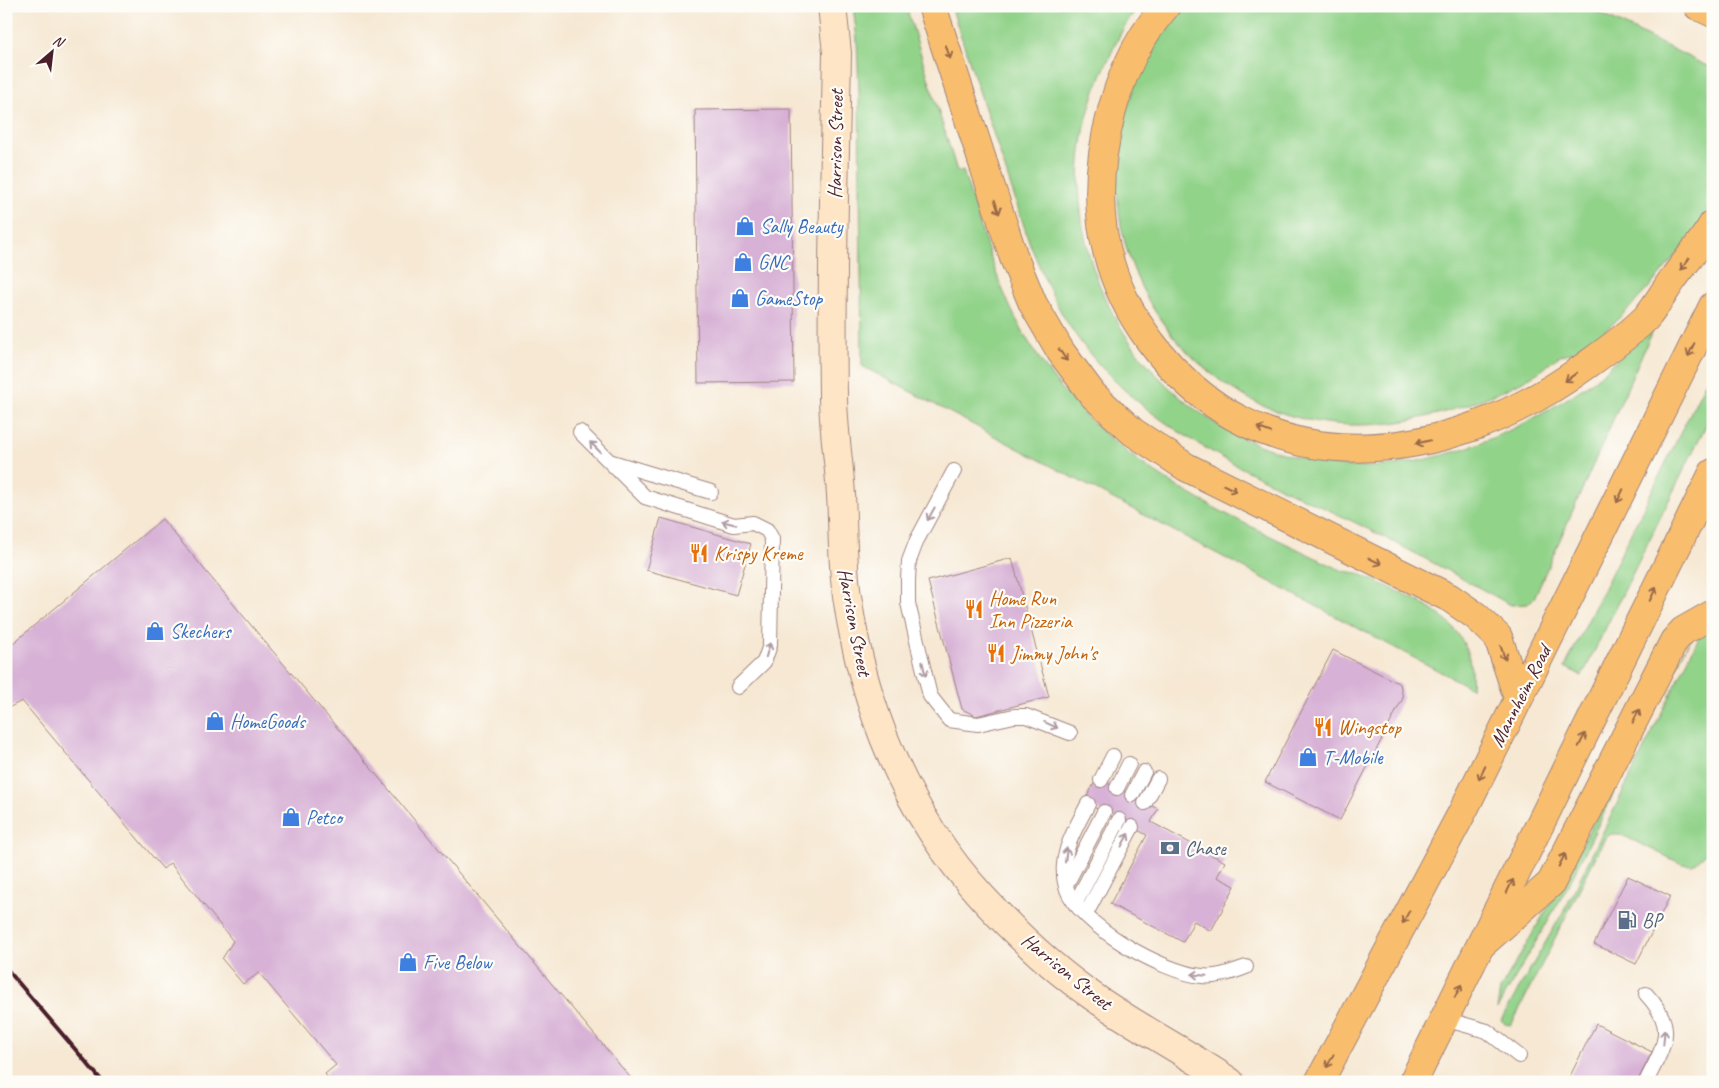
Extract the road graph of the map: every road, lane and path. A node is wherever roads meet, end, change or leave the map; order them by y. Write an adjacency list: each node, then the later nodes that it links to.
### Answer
1 (832, 6): 37 (main road, Harrison Street)
2 (932, 6): 15 (main road, one-way to 15)
3 (1166, 6): 6 (main road, one-way to 3)
4 (1698, 6): 5 (main road)
5 (1713, 13)
6 (1713, 224)
7 (1713, 306): 15 (main road, Mannheim Road, one-way to 15)
8 (580, 432): 9 (lane, one-way to 8)
9 (609, 461): 12 (lane); 14 (lane, one-way to 9)
10 (954, 471): 16 (lane, one-way to 16)
11 (1713, 472): 32 (main road, one-way to 11)
12 (711, 492)
13 (1713, 614): 32 (main road, one-way to 13)
14 (738, 687)
15 (1518, 698): 38 (main road, Mannheim Road, one-way to 38)
16 (1070, 733)
17 (1113, 756): 20 (lane)
18 (1130, 764): 22 (lane)
19 (1144, 772): 23 (lane)
20 (1101, 780)
21 (1158, 780): 24 (lane)
22 (1117, 788)
23 (1132, 796)
24 (1145, 803)
25 (1088, 804): 29 (lane, one-way to 25)
26 (1104, 812): 29 (lane)
27 (1119, 820): 30 (lane)
28 (1132, 827): 31 (lane, one-way to 28)
29 (1066, 886): 30 (lane)
30 (1075, 904): 31 (lane)
31 (1086, 914): 33 (lane, one-way to 31)
32 (1481, 946): 35 (main road, one-way to 32)
33 (1246, 967)
34 (1646, 994): 40 (lane, one-way to 34)
35 (1444, 1019): 36 (lane); 39 (main road)
36 (1519, 1056)
37 (1230, 1082)
38 (1319, 1082)
39 (1413, 1082)
40 (1646, 1082)

